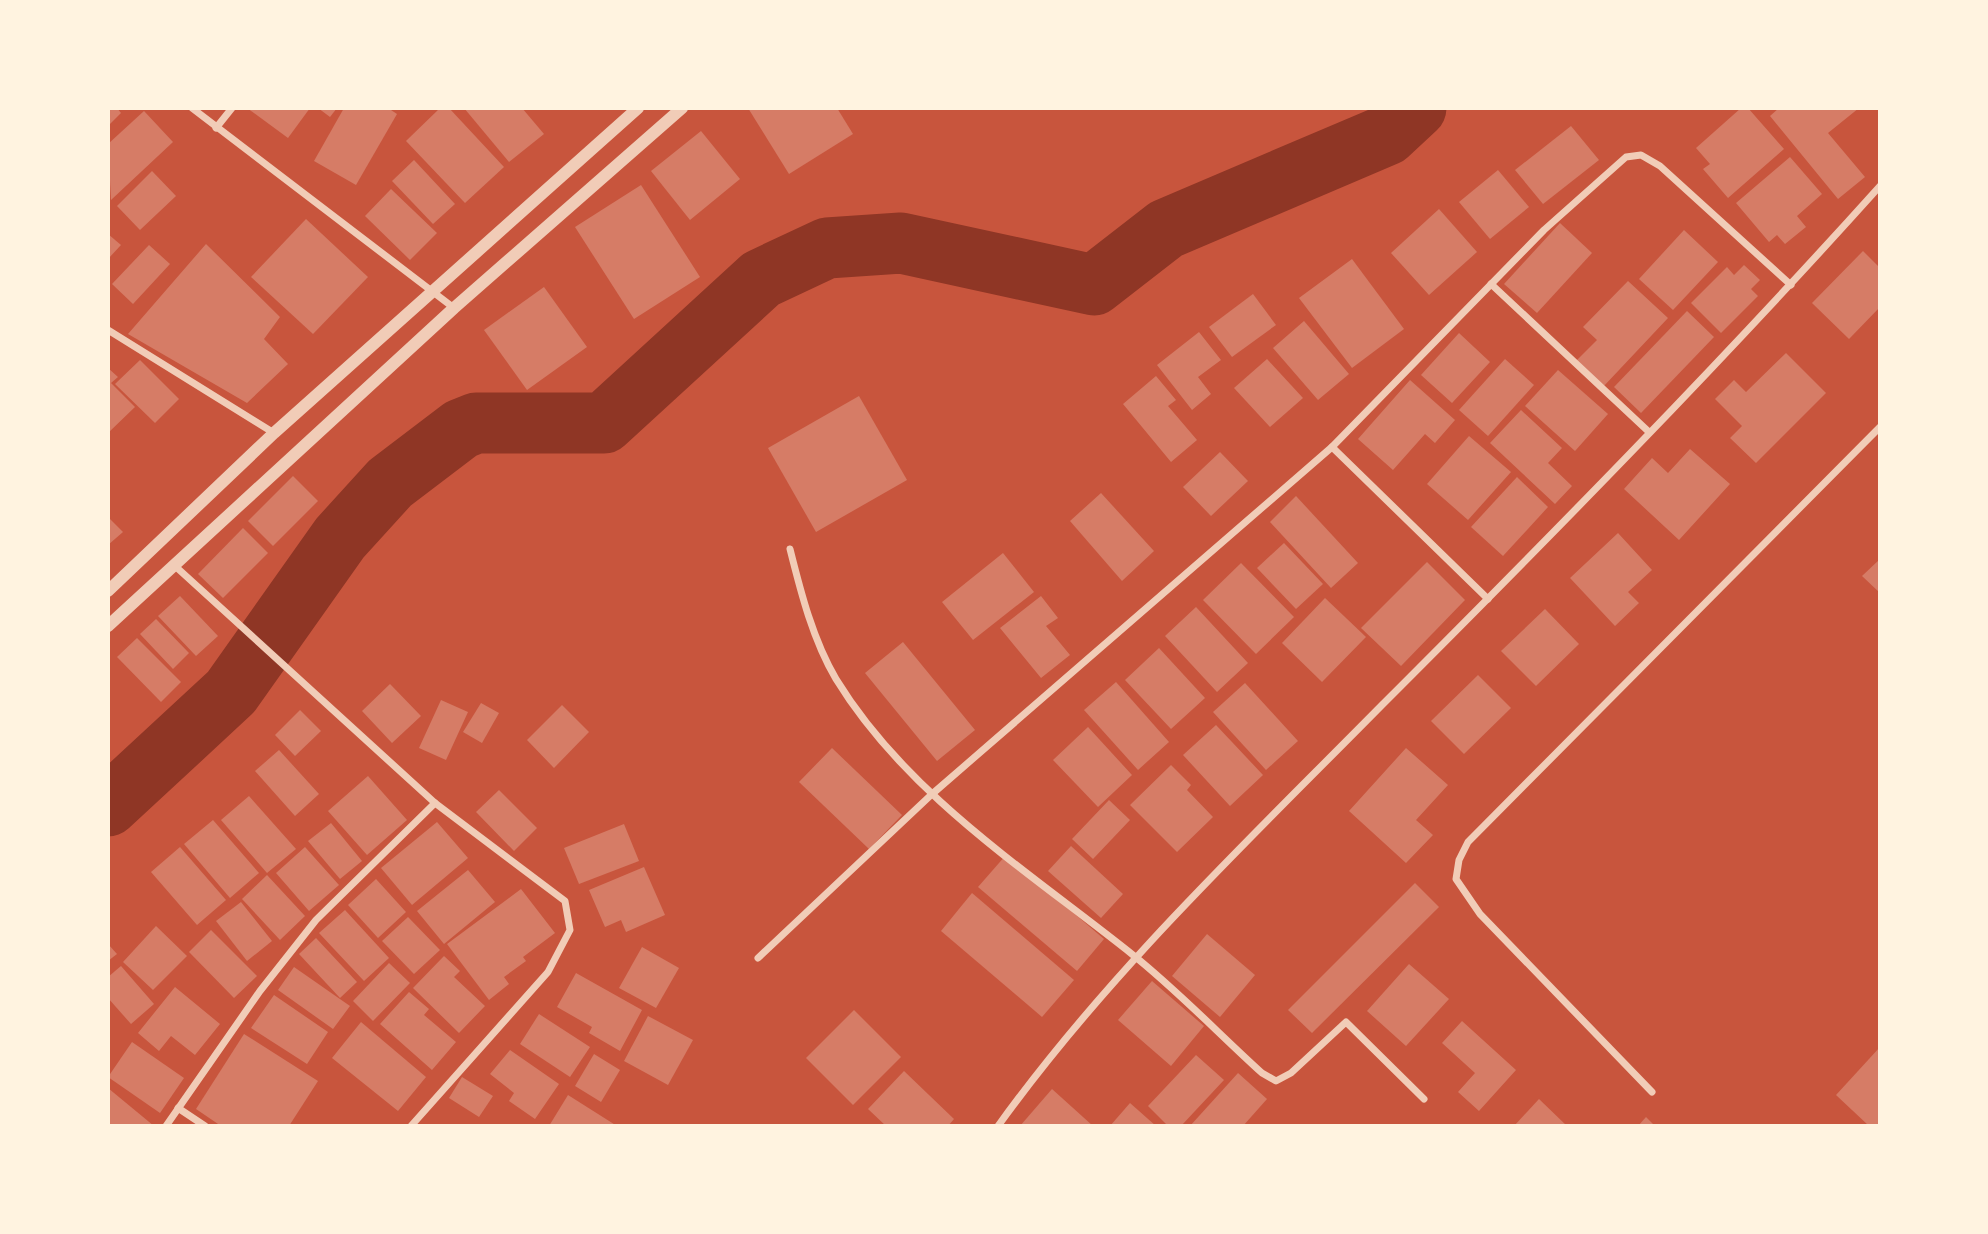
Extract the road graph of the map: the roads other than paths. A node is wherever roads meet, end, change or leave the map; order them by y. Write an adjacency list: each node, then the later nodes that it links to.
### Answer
1 (192, 108): 5 (street)
2 (232, 108): 5 (street)
3 (638, 108): 9 (street)
4 (681, 108): 10 (street)
5 (216, 128): 9 (street)
6 (1880, 186): 8 (street)
7 (1491, 284): 8 (street); 13 (street); 15 (street)
8 (1791, 285): 13 (street)
9 (431, 290): 10 (street); 14 (street)
10 (454, 308): 17 (street)
11 (108, 330): 14 (street)
12 (1880, 427): 25 (street)
13 (1649, 432): 19 (street)
14 (274, 433): 18 (street)
15 (1332, 447): 19 (street); 21 (street)
16 (790, 550): 21 (street)
17 (175, 566): 20 (street); 22 (street)
18 (108, 591)
19 (1488, 599): 24 (street)
20 (108, 626)
21 (931, 795): 23 (street); 24 (street)
22 (435, 803): 27 (street); 30 (street)
23 (758, 958)
24 (1136, 958): 26 (street); 31 (street)
25 (1652, 1093)
26 (1424, 1099)
27 (178, 1108): 28 (street); 29 (street)
28 (166, 1125)
29 (205, 1125)
30 (411, 1125)
31 (998, 1125)

